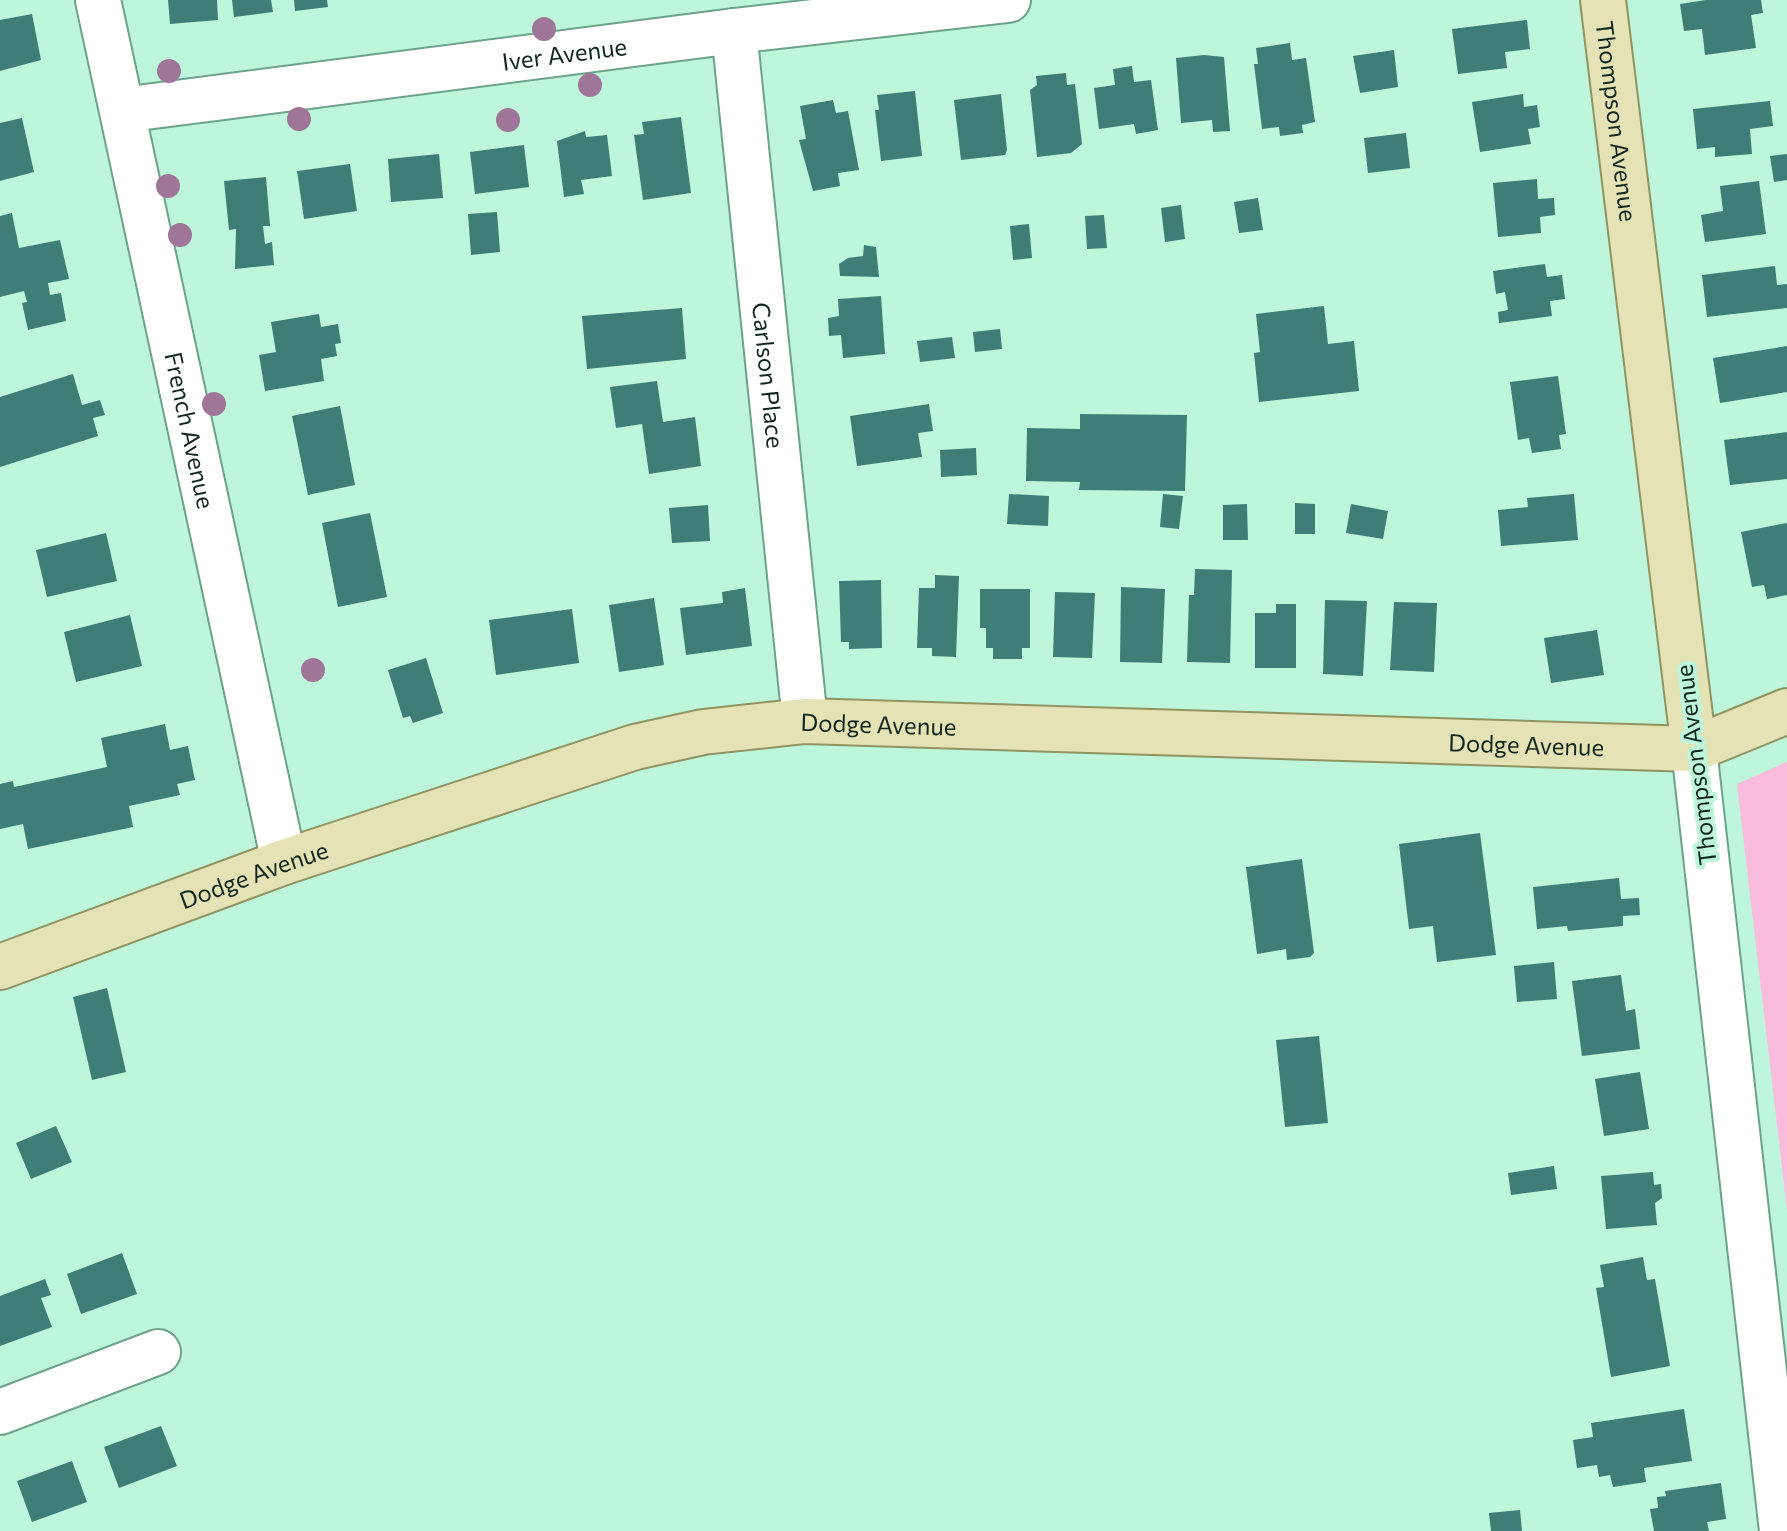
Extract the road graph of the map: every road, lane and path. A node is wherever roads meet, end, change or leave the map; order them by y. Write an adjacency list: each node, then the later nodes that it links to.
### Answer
1 (98, 0): 5 (street, French Avenue)
2 (1008, 0): 4 (street, Iver Avenue)
3 (1603, 0): 8 (main road, Thompson Avenue)
4 (734, 31): 5 (street, Iver Avenue); 7 (street, Carlson Place)
5 (122, 110): 9 (street, French Avenue)
6 (1787, 711): 8 (main road, Dodge Avenue)
7 (805, 721): 8 (main road, Dodge Avenue); 9 (main road, Dodge Avenue)
8 (1694, 749): 13 (street, Thompson Avenue)
9 (284, 862): 10 (main road, Dodge Avenue)
10 (0, 967)
11 (158, 1352): 12 (street)
12 (0, 1412)
13 (1782, 1531)

